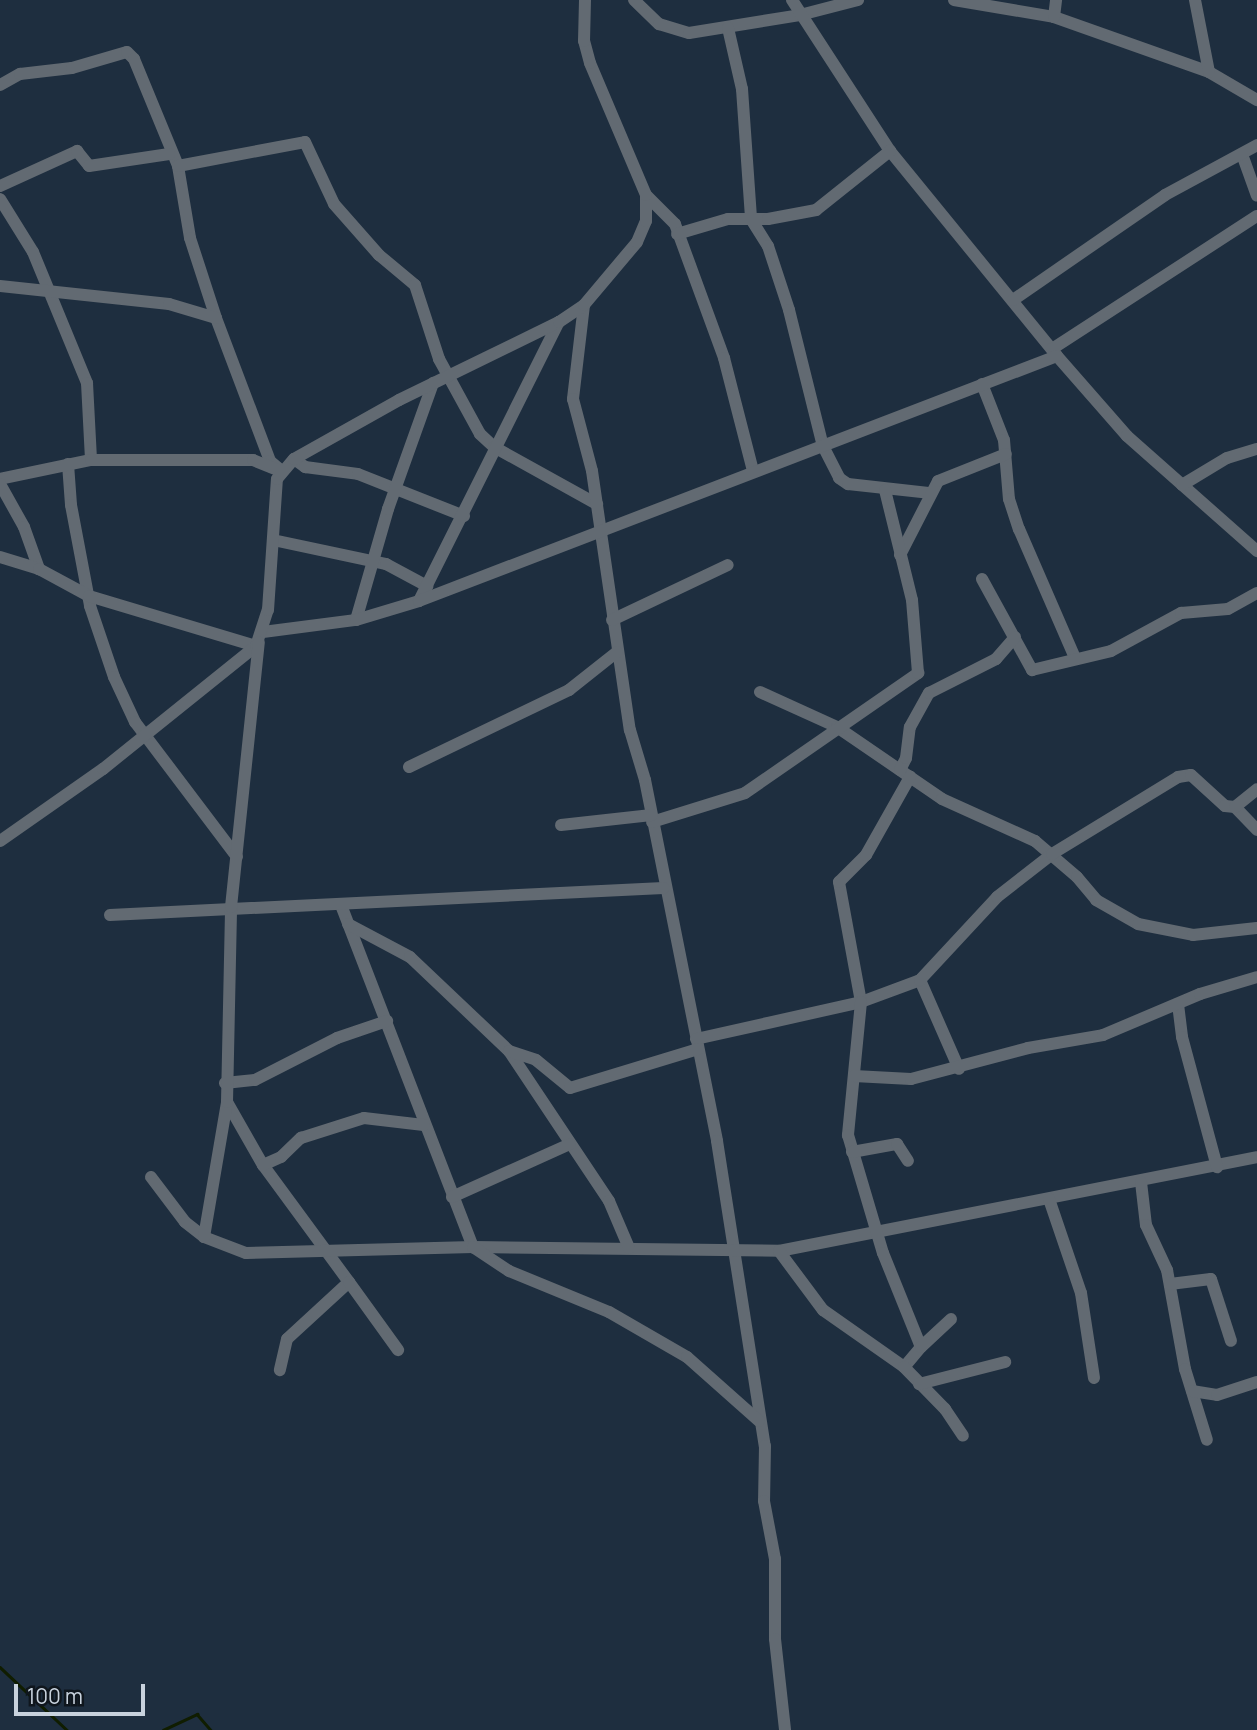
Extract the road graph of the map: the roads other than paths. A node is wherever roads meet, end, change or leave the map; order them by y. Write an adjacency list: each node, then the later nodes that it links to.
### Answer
1 (585, 0): 20 (street)
2 (634, 0): 10 (street)
3 (792, 0): 8 (street)
4 (858, 0): 8 (street)
5 (954, 0): 9 (street)
6 (1056, 0): 9 (street)
7 (1195, 0): 11 (street)
8 (800, 15): 10 (street); 15 (street)
9 (1054, 17): 11 (street)
10 (728, 28): 24 (street)
11 (1209, 72): 13 (street)
12 (0, 85): 16 (street)
13 (1257, 100)
14 (1257, 145): 17 (street)
15 (890, 151): 24 (street); 28 (street)
16 (169, 154): 18 (street); 19 (street)
17 (1243, 157): 21 (street); 28 (street)
18 (178, 166): 30 (street); 33 (street)
19 (0, 186)
20 (646, 195): 25 (street); 29 (street)
21 (1257, 196)
22 (0, 199): 27 (street)
23 (1257, 216): 32 (street)
24 (751, 219): 25 (street); 36 (street)
25 (677, 234): 44 (street)
26 (0, 286): 27 (street)
27 (48, 289): 30 (street); 41 (street)
28 (1013, 300): 32 (street)
29 (584, 305): 31 (street); 51 (street)
30 (216, 318): 43 (street)
31 (559, 322): 33 (street); 37 (street)
32 (1054, 353): 35 (street); 47 (street)
33 (447, 376): 34 (street); 37 (street)
34 (433, 383): 40 (street); 49 (street)
35 (982, 384): 36 (street); 39 (street)
36 (823, 446): 44 (street); 48 (street)
37 (494, 447): 51 (street); 52 (street)
38 (1257, 449): 47 (street)
39 (1006, 454): 50 (street); 71 (street)
40 (294, 459): 43 (street); 49 (street)
41 (91, 460): 42 (street); 43 (street)
42 (68, 464): 45 (street); 64 (street)
43 (282, 471): 54 (street)
44 (753, 471): 53 (street)
45 (0, 478)
46 (0, 484): 60 (street)
47 (1182, 485): 55 (street)
48 (885, 490): 50 (street); 56 (street)
49 (396, 491): 52 (street); 58 (street)
50 (929, 493): 56 (street)
51 (597, 504): 53 (street)
52 (464, 516): 62 (street)
53 (601, 534): 65 (street); 67 (street)
54 (273, 540): 58 (street); 69 (street)
55 (1257, 551)
56 (900, 555): 72 (street)
57 (0, 557): 60 (street)
58 (373, 561): 62 (street); 66 (street)
59 (728, 565): 67 (street)
60 (39, 569): 64 (street)
61 (982, 579): 68 (street)
62 (427, 586): 65 (street)
63 (1257, 593): 71 (street)
64 (89, 596): 69 (street); 76 (street)
65 (419, 601): 66 (street)
66 (356, 620): 69 (street)
67 (612, 620): 70 (street)
68 (1015, 637): 71 (street); 73 (street)
69 (259, 640): 76 (street); 86 (street)
70 (617, 652): 77 (street); 81 (street)
71 (1075, 657)
72 (918, 667): 73 (street); 75 (street)
73 (935, 689): 78 (street)
74 (760, 692): 75 (street)
75 (837, 727): 78 (street); 81 (street)
76 (145, 736): 84 (street); 86 (street)
77 (409, 766)
78 (905, 774): 85 (street); 95 (street)
79 (1257, 789): 80 (street)
80 (1235, 807): 83 (street); 85 (street)
81 (652, 818): 82 (street); 87 (street)
82 (561, 825)
83 (1257, 830)
84 (0, 842)
85 (1052, 855): 92 (street); 94 (street)
86 (237, 857): 89 (street)
87 (663, 888): 88 (street); 98 (street)
88 (341, 905): 89 (street); 91 (street)
89 (231, 907): 90 (street); 102 (street)
90 (110, 915)
91 (348, 924): 97 (street); 99 (street)
92 (1257, 928)
93 (1257, 977): 96 (street)
94 (920, 980): 95 (street); 100 (street)
95 (862, 1002): 98 (street); 101 (street)
96 (1178, 1004): 100 (street); 110 (street)
97 (387, 1021): 102 (street); 104 (street)
98 (697, 1044): 99 (street); 119 (street)
99 (509, 1051): 105 (street)
100 (959, 1069): 101 (street)
101 (855, 1076): 106 (street)
102 (225, 1083): 103 (street)
103 (227, 1102): 109 (street); 116 (street)
104 (424, 1125): 109 (street); 113 (street)
105 (570, 1143): 113 (street); 118 (street)
106 (852, 1152): 108 (street); 115 (street)
107 (1257, 1157): 110 (street)
108 (908, 1161)
109 (263, 1165): 120 (street)
110 (1217, 1167): 112 (street)
111 (151, 1177): 116 (street)
112 (1141, 1182): 114 (street); 123 (street)
113 (452, 1196): 117 (street)
114 (1049, 1199): 115 (street); 131 (street)
115 (879, 1234): 121 (street); 126 (street)
116 (204, 1237): 120 (street)
117 (473, 1247): 118 (street); 120 (street); 135 (street)
118 (629, 1248): 119 (street)
119 (733, 1248): 121 (street); 135 (street)
120 (323, 1249): 122 (street)
121 (779, 1251): 129 (street)
122 (349, 1282): 127 (street); 130 (street)
123 (1170, 1284): 125 (street); 134 (street)
124 (951, 1319): 126 (street)
125 (1231, 1341)
126 (921, 1347): 129 (street)
127 (398, 1350)
128 (1005, 1362): 133 (street)
129 (904, 1367): 133 (street)
130 (280, 1370)
131 (1094, 1378)
132 (1257, 1382): 134 (street)
133 (919, 1384): 136 (street)
134 (1192, 1391): 137 (street)
135 (759, 1421): 138 (street)
136 (963, 1436)
137 (1207, 1440)
138 (785, 1730)

